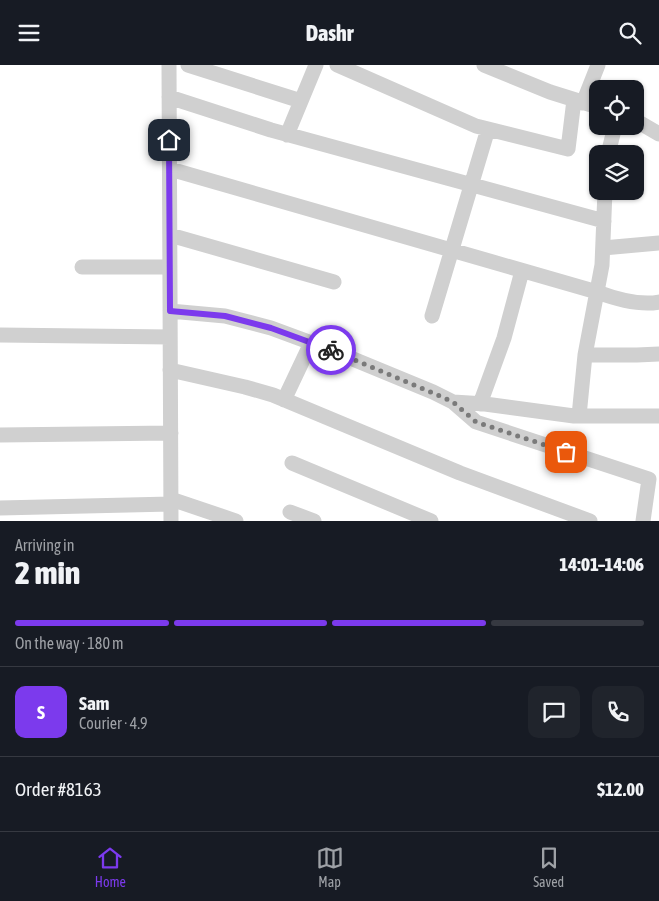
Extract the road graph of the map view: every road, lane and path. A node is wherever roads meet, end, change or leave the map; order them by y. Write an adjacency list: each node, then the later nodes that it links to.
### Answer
1 (169, 65): 7 (street)
2 (188, 65): 8 (street)
3 (316, 65): 8 (street)
4 (337, 65): 11 (street)
5 (484, 65): 9 (street)
6 (598, 65): 9 (street)
7 (169, 97): 13 (street); 14 (street)
8 (301, 101): 13 (street)
9 (585, 103): 11 (street)
10 (644, 125): 12 (street)
11 (488, 129): 15 (street)
12 (659, 134)
13 (287, 135): 15 (street)
14 (170, 169): 18 (street); 21 (street)
15 (472, 185): 17 (street); 21 (street)
16 (605, 200): 17 (street)
17 (604, 221): 20 (street)
18 (170, 235): 23 (street); 25 (street)
19 (659, 243): 20 (street)
20 (603, 248): 26 (street)
21 (452, 251): 24 (street); 29 (street)
22 (82, 267): 23 (street)
23 (170, 267): 28 (street)
24 (522, 271): 26 (street); 38 (street)
25 (334, 282)
26 (597, 292): 27 (street); 34 (street)
27 (659, 302)
28 (170, 311): 31 (street); 32 (street)
29 (432, 316)
30 (0, 335): 31 (street)
31 (170, 337): 35 (street)
32 (311, 343): 36 (street); 37 (street)
33 (659, 354): 34 (street)
34 (585, 355): 39 (street)
35 (170, 370): 36 (street); 41 (street)
36 (284, 400): 52 (street)
37 (453, 402): 38 (street); 45 (street)
38 (480, 404): 39 (street)
39 (579, 416): 40 (street)
40 (659, 416)
41 (171, 433): 42 (street); 44 (street)
42 (0, 435)
43 (292, 463): 51 (street)
44 (171, 501): 46 (street); 48 (street); 49 (street)
45 (652, 502): 53 (street)
46 (7, 512)
47 (290, 512): 50 (street)
48 (171, 521)
49 (236, 521)
50 (314, 521)
51 (431, 521)
52 (590, 521)
53 (642, 521)

